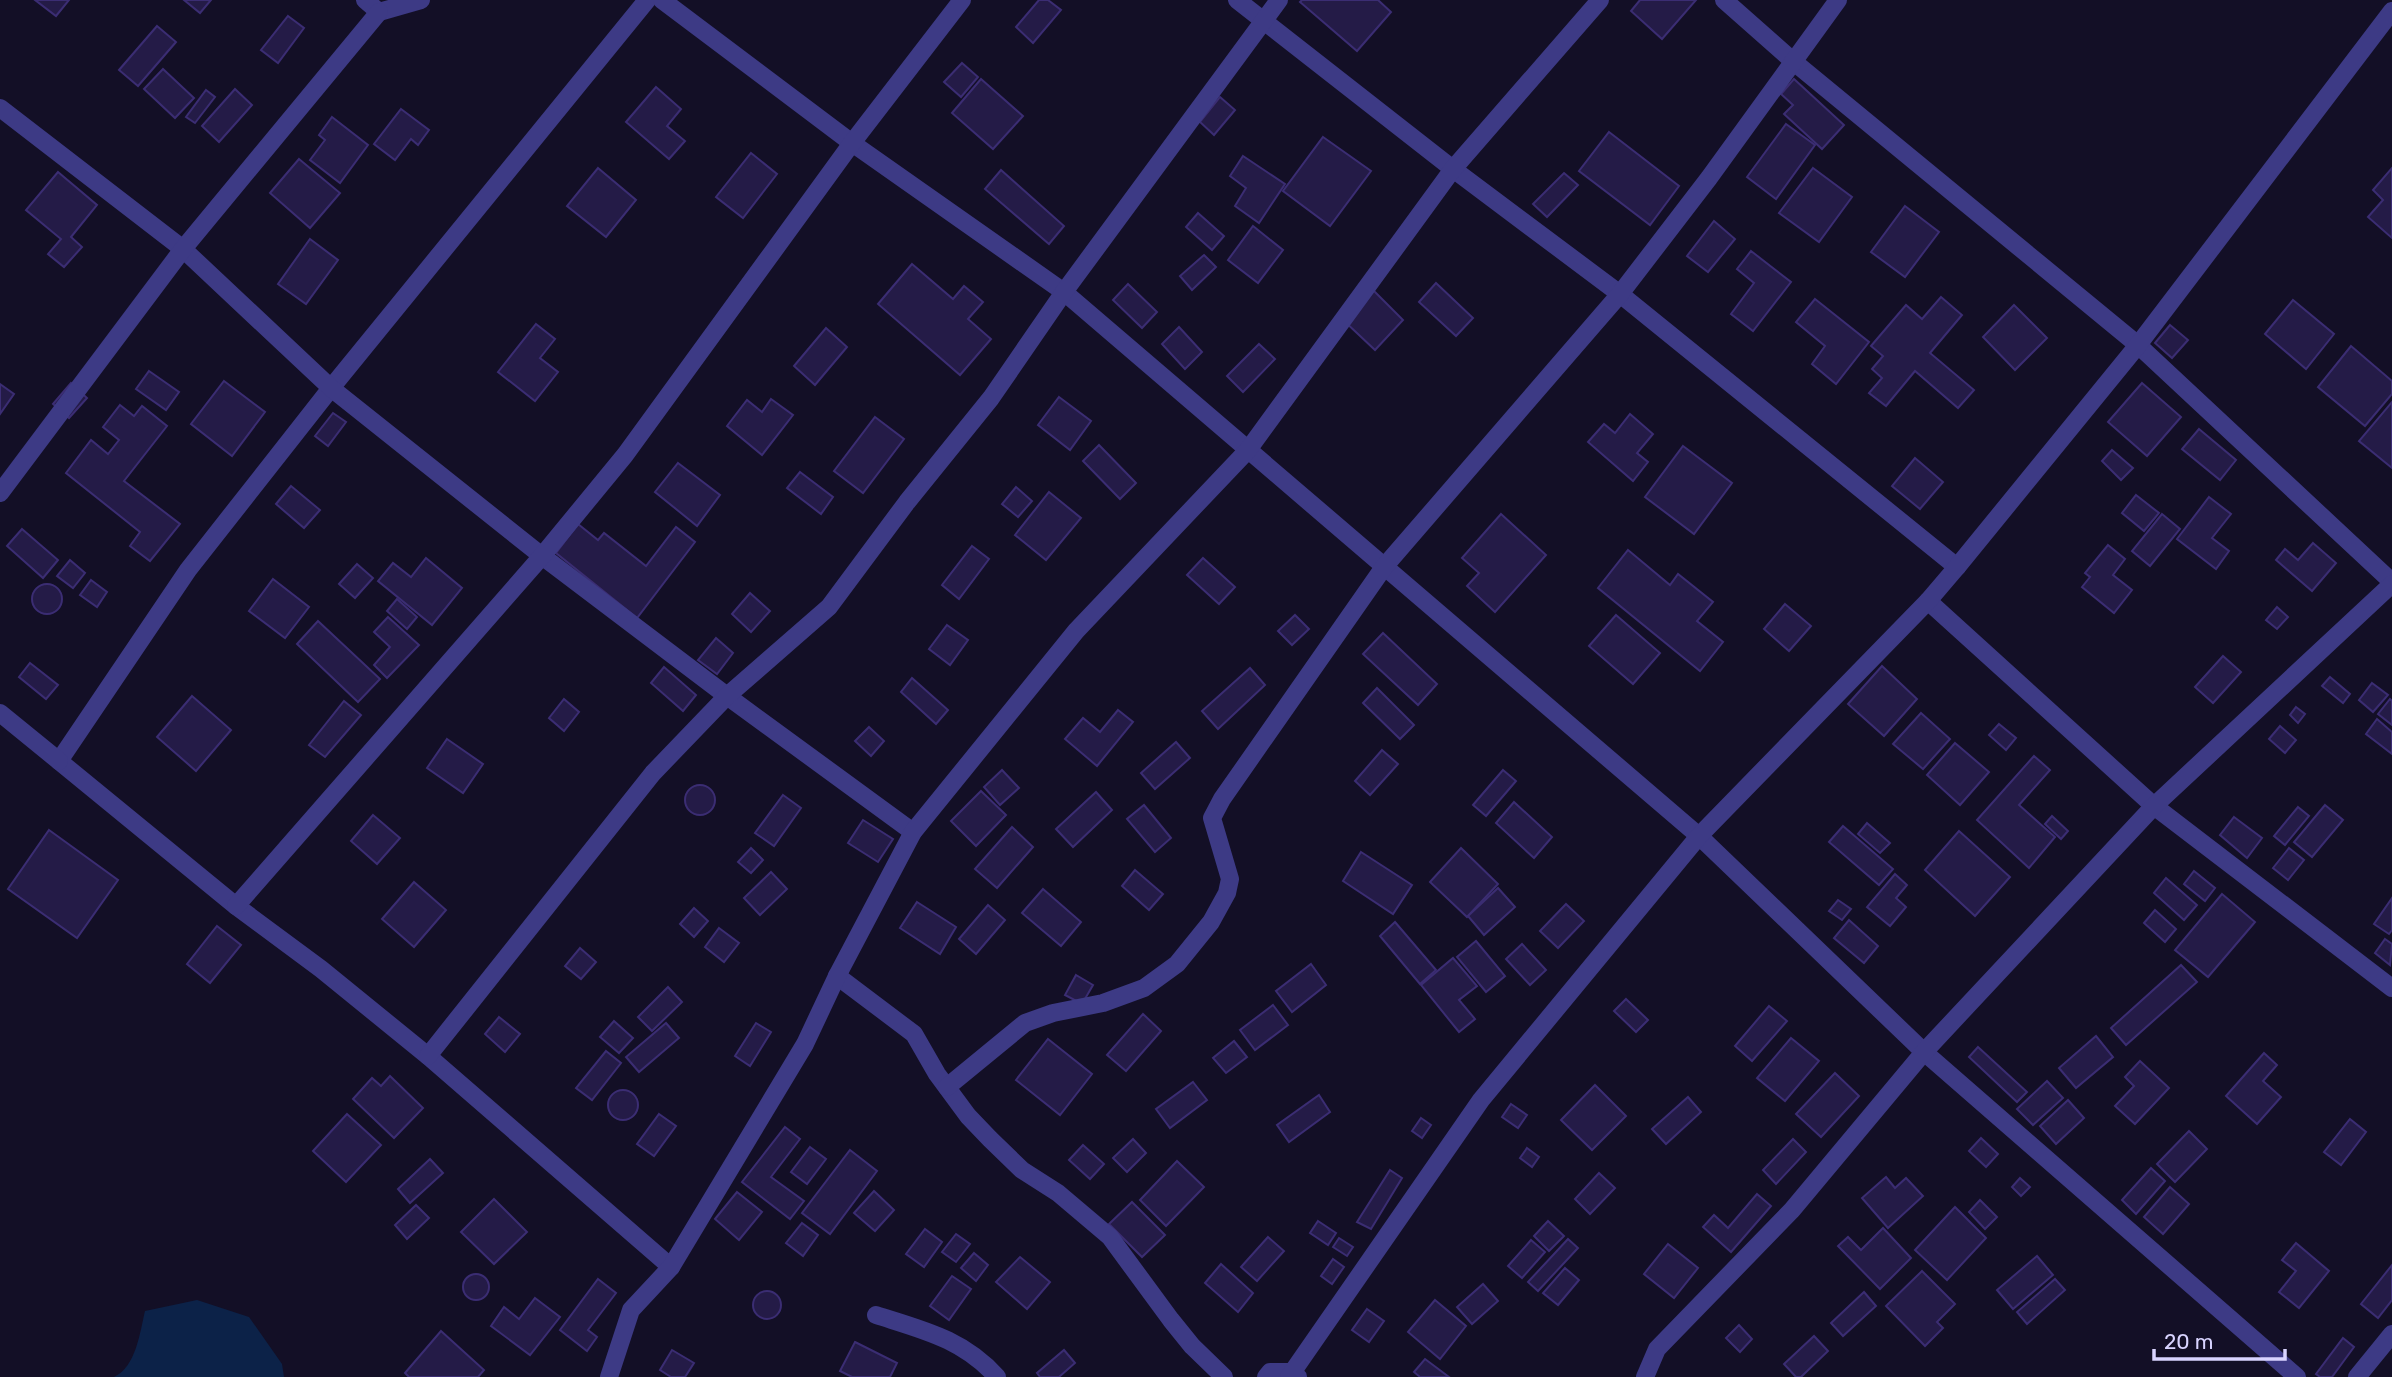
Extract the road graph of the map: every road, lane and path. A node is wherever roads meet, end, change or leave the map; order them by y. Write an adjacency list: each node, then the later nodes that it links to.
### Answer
1 (365, 0): 12 (street)
2 (421, 0): 12 (street)
3 (647, 0): 22 (street)
4 (662, 0): 16 (street)
5 (962, 0): 16 (street)
6 (1237, 0): 13 (street)
7 (1279, 0): 13 (street)
8 (1600, 0): 17 (street)
9 (1724, 0): 14 (street)
10 (1838, 0): 14 (street)
11 (2392, 11): 21 (street)
12 (379, 12): 18 (street)
13 (1264, 20): 17 (street); 19 (street)
14 (1794, 62): 20 (street); 21 (street)
15 (0, 108): 18 (street)
16 (852, 143): 19 (street); 25 (street)
17 (1454, 169): 20 (street); 23 (street)
18 (183, 249): 22 (street); 24 (street)
19 (1064, 292): 23 (street); 30 (street)
20 (1620, 294): 26 (street); 27 (street)
21 (2138, 345): 27 (street); 28 (street)
22 (331, 388): 25 (street); 32 (street)
23 (1248, 450): 26 (street); 34 (street)
24 (0, 494)
25 (542, 556): 30 (street); 36 (street)
26 (1384, 567): 35 (street); 41 (street)
27 (1957, 567): 29 (street)
28 (2392, 583): 33 (street)
29 (1928, 601): 33 (street); 35 (street)
30 (727, 696): 34 (street); 40 (street)
31 (0, 713): 32 (street)
32 (59, 761): 36 (street)
33 (2154, 806): 38 (street); 39 (street)
34 (913, 832): 37 (street)
35 (1699, 836): 39 (street); 45 (street)
36 (236, 906): 40 (street)
37 (838, 976): 41 (street); 42 (street)
38 (2392, 988)
39 (1924, 1052): 50 (street); 51 (street)
40 (428, 1056): 42 (street)
41 (947, 1087): 48 (street)
42 (671, 1267): 46 (street)
43 (876, 1315): 47 (street)
44 (2392, 1334): 52 (street)
45 (1293, 1376): 49 (street)
46 (608, 1377)
47 (998, 1377)
48 (1224, 1377)
49 (1266, 1377)
50 (1645, 1377)
51 (2297, 1377)
52 (2357, 1377)

